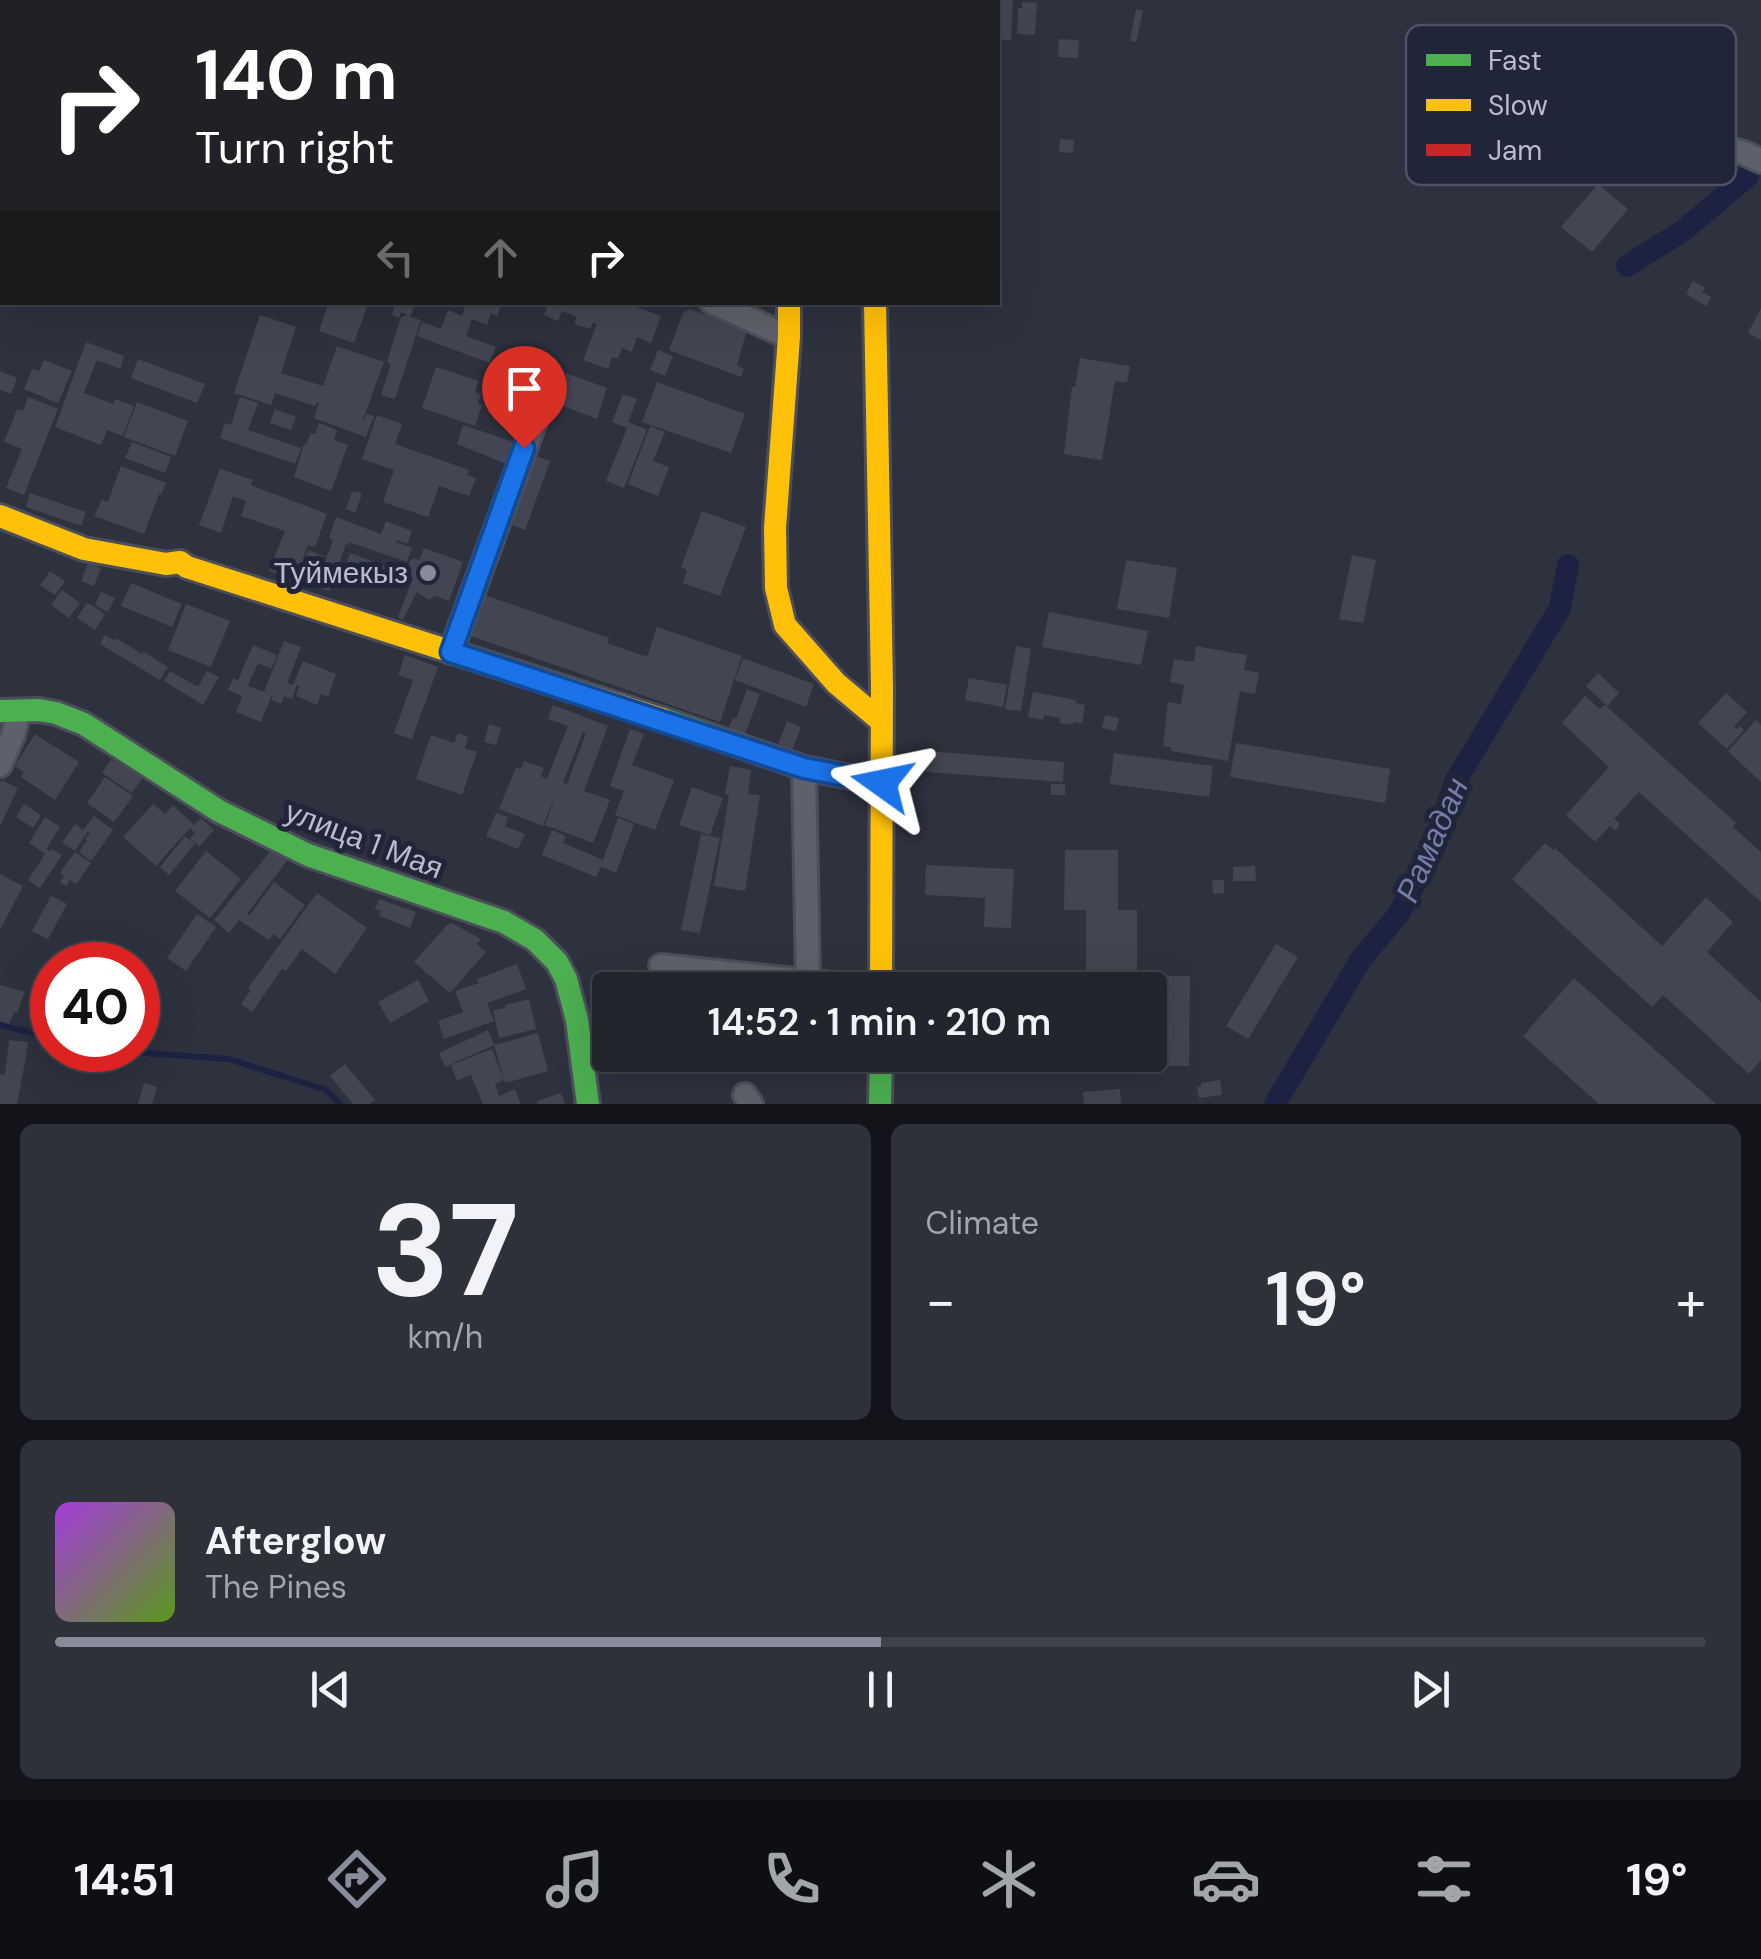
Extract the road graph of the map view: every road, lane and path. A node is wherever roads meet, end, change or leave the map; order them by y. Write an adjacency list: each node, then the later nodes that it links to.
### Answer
1 (1736, 151): 2 (street)
2 (1761, 161)
3 (719, 305): 6 (street)
4 (789, 305): 6 (main road)
5 (875, 305): 11 (main road)
6 (789, 337): 11 (main road)
7 (538, 412): 9 (street)
8 (0, 516): 9 (main road)
9 (451, 652): 13 (main road)
10 (10, 711): 12 (street, улица 1 Мая); 20 (main road, улица 1 Мая)
11 (881, 721): 14 (main road)
12 (0, 765)
13 (804, 768): 14 (main road); 17 (street)
14 (882, 783): 18 (main road)
15 (662, 966): 16 (street)
16 (720, 972)
17 (808, 972)
18 (881, 972)
19 (881, 1072): 21 (main road)
20 (588, 1104)
21 (880, 1104)

